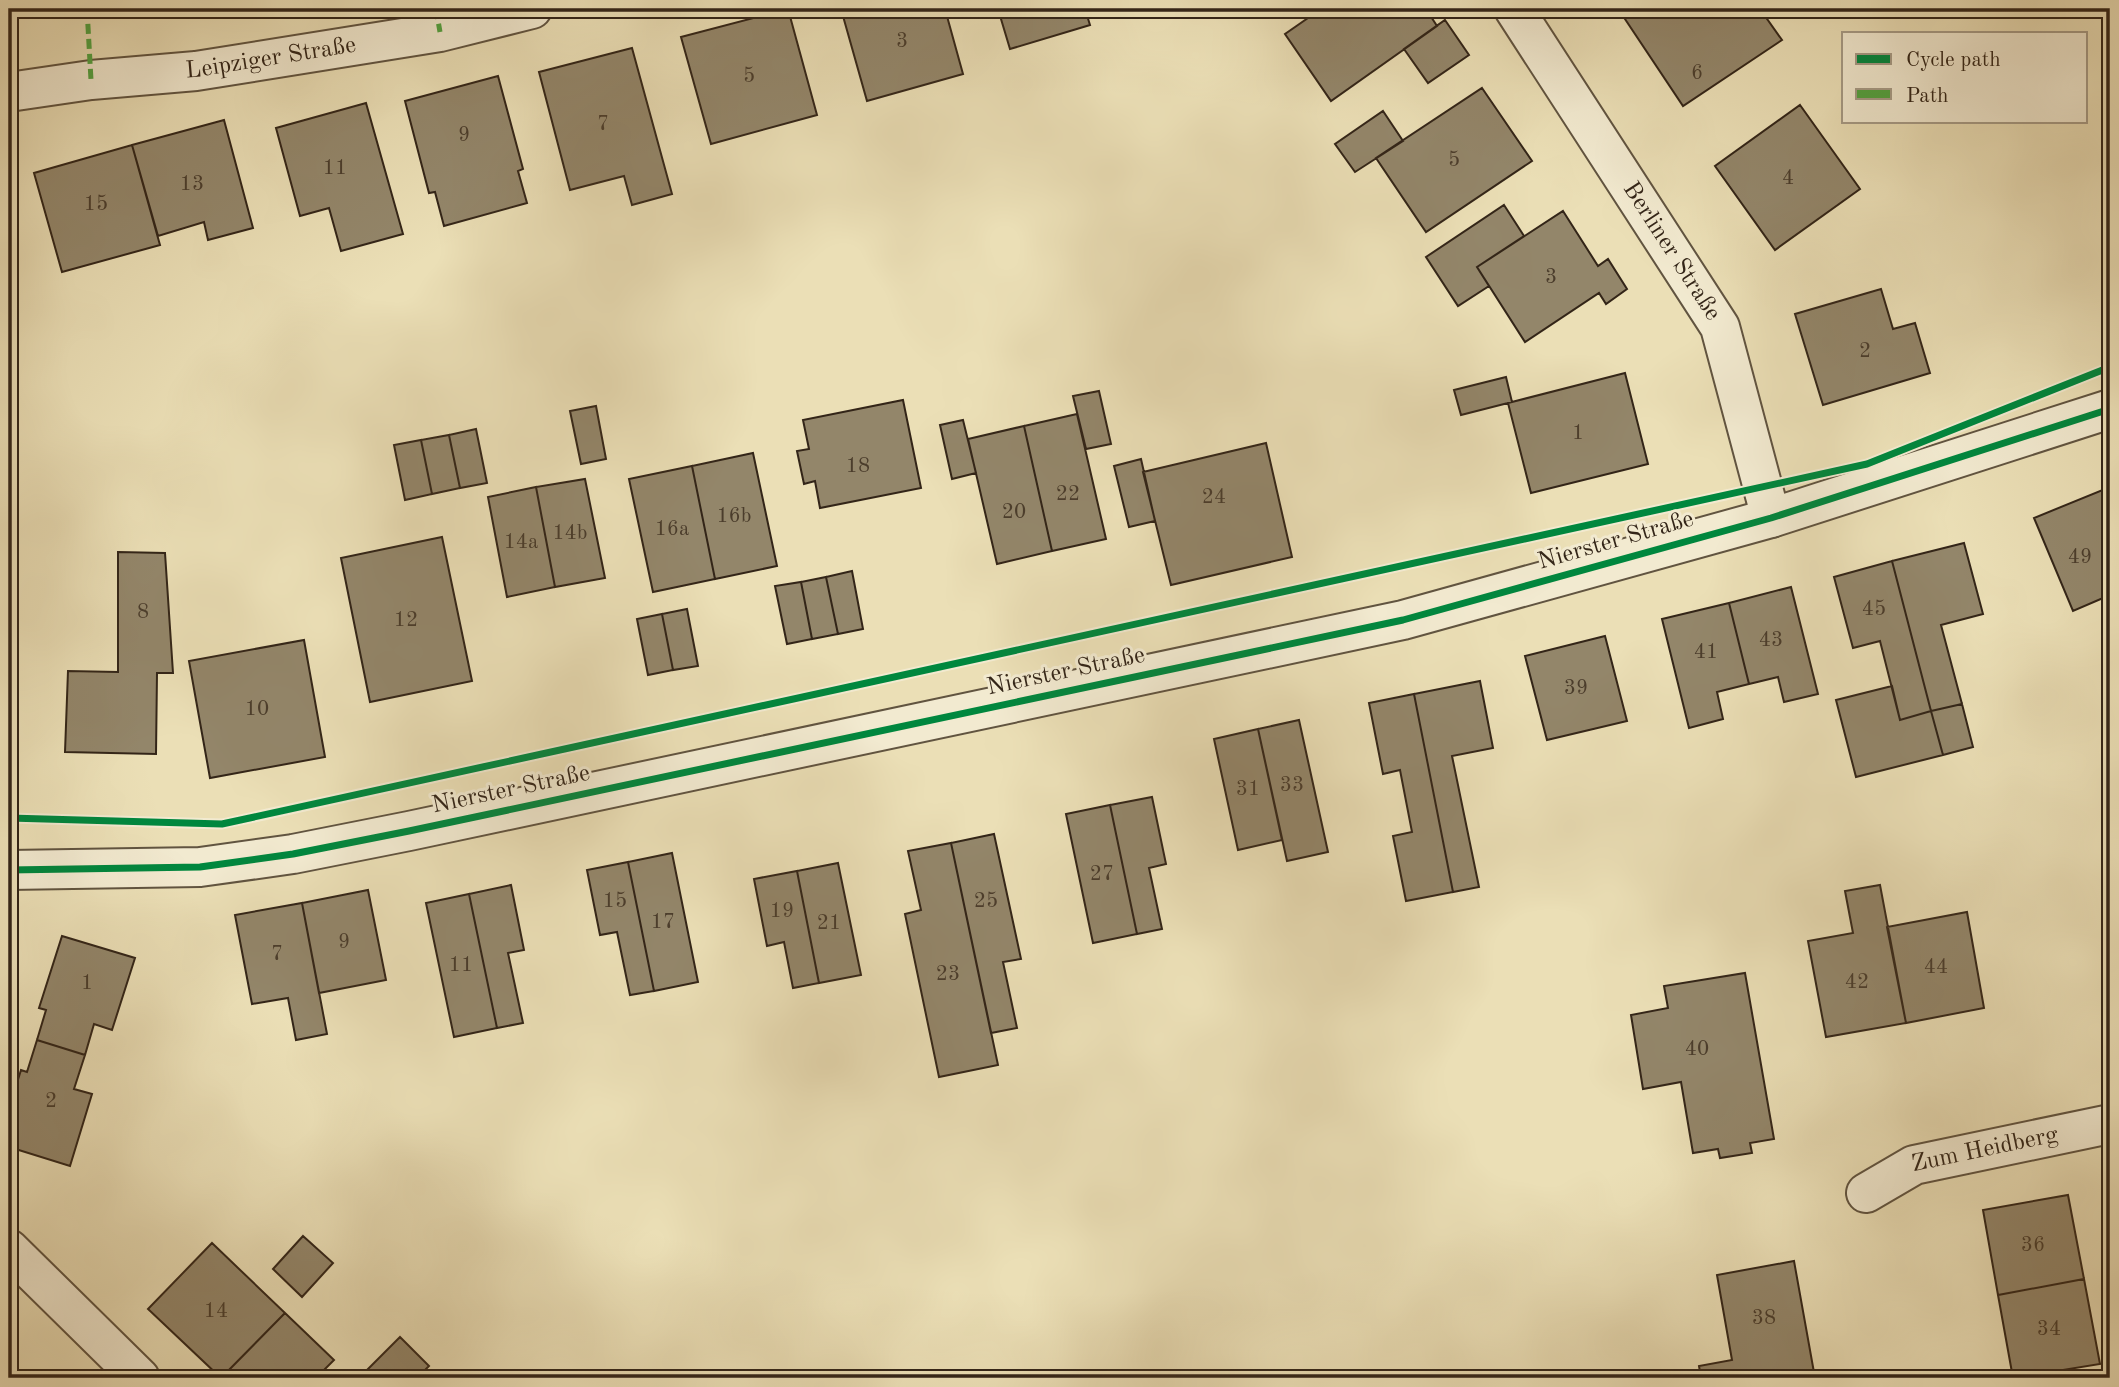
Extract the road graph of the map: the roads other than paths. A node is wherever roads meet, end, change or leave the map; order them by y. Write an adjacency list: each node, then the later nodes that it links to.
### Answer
1 (532, 9): 3 (street, Leipziger Straße)
2 (1514, 9): 5 (street, Berliner Straße)
3 (9, 92)
4 (2110, 409): 5 (street, Nierster Straße)
5 (1771, 518): 6 (street, Nierster Straße)
6 (9, 870)
7 (2110, 1124): 8 (street, Zum Heidberg)
8 (1866, 1193)
9 (9, 1249): 10 (street)
10 (140, 1378)

